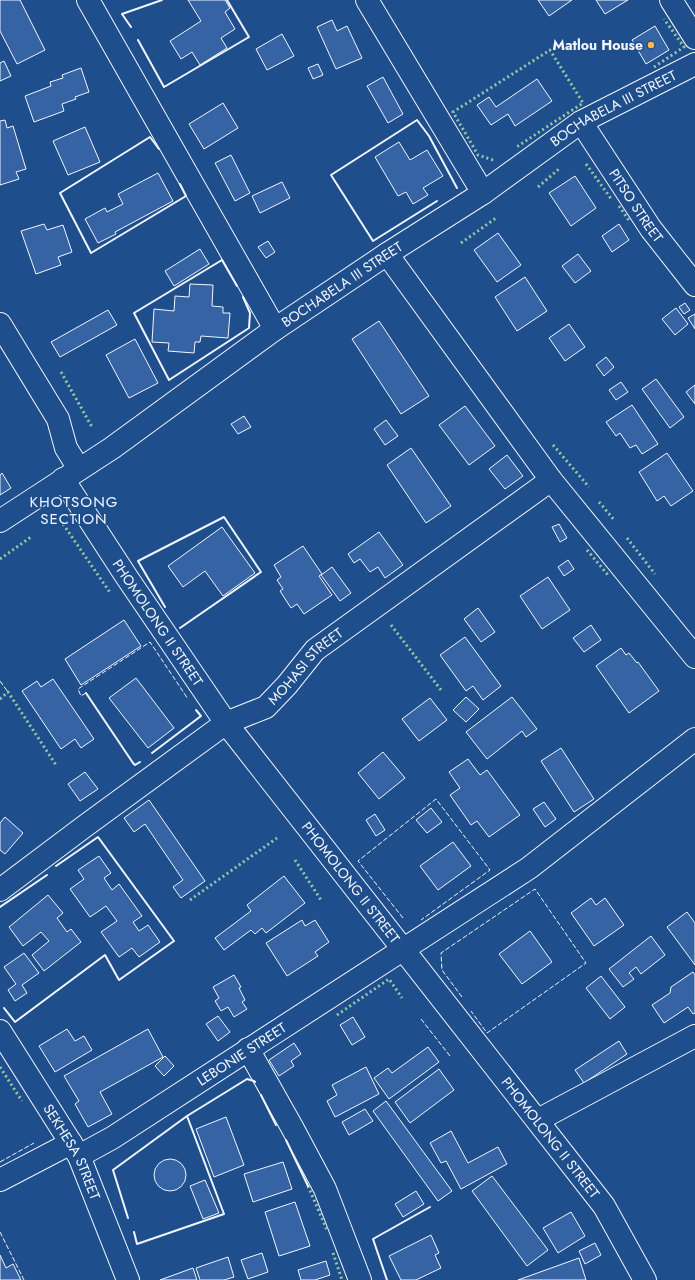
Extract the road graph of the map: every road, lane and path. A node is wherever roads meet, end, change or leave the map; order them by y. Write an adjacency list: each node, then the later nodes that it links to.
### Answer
1 (88, 0): 11 (street)
2 (366, 0): 7 (street)
3 (671, 0): 4 (street)
4 (695, 38)
5 (695, 64): 6 (street, BOCHABELA III STREET)
6 (581, 122): 7 (street, BOCHABELA III STREET); 9 (street, PITSO STREET)
7 (483, 193): 8 (street, BOCHABELA III STREET)
8 (387, 254): 11 (street, BOCHABELA III STREET); 13 (street)
9 (695, 285)
10 (0, 324): 12 (street, PHOMOLONG II STREET)
11 (275, 329): 12 (street, BOCHABELA III STREET)
12 (71, 474): 14 (street, BOCHABELA III STREET); 16 (street, PHOMOLONG II STREET)
13 (550, 480): 15 (street); 16 (street, MOHASI STREET)
14 (0, 521)
15 (695, 657)
16 (226, 723): 18 (street, MOHASI STREET); 19 (street, PHOMOLONG II STREET)
17 (695, 739): 19 (street, LEBONIE STREET)
18 (0, 890)
19 (403, 949): 22 (street, LEBONIE STREET); 23 (street, PHOMOLONG II STREET)
20 (0, 1031): 24 (street, SEKHESA STREET)
21 (695, 1036): 23 (street)
22 (248, 1049): 24 (street, LEBONIE STREET); 27 (street)
23 (538, 1120): 28 (street, PHOMOLONG II STREET)
24 (75, 1150): 25 (street, LEBONIE STREET); 26 (street, SEKHESA STREET)
25 (0, 1180)
26 (128, 1280)
27 (360, 1280)
28 (645, 1280)

